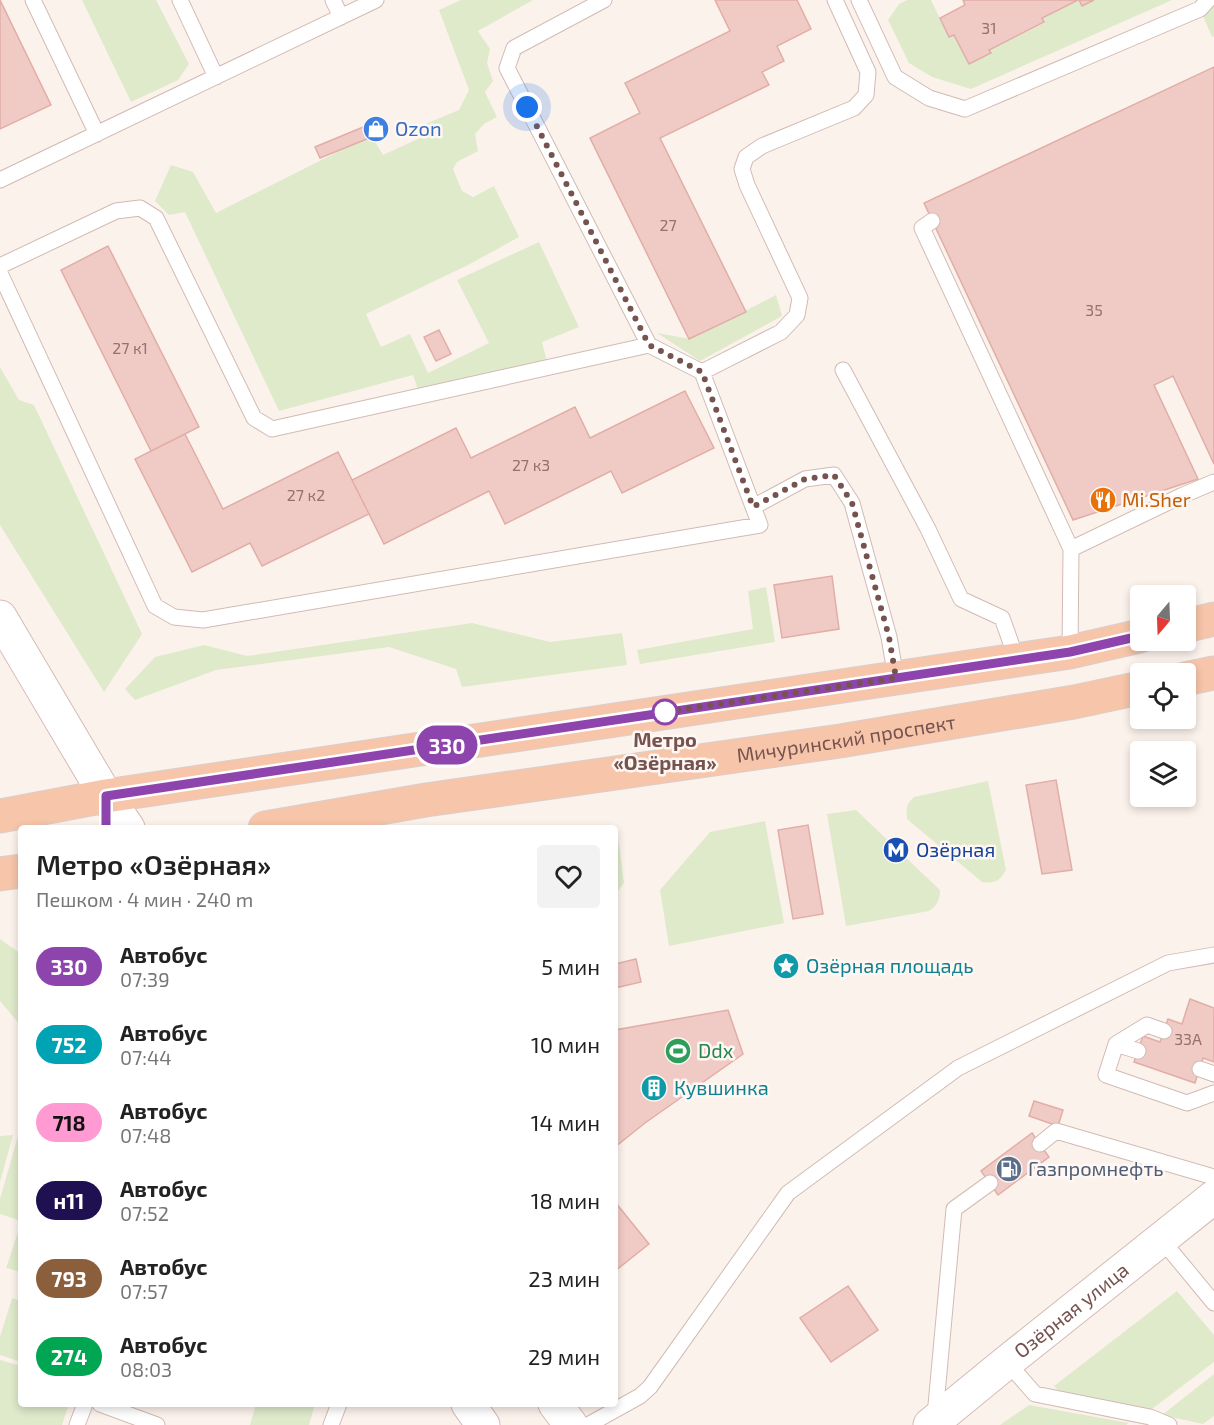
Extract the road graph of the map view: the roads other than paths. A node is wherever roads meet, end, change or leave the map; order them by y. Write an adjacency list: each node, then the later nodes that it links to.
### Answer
1 (33, 0): 11 (lane)
2 (180, 0): 10 (lane)
3 (333, 0): 9 (lane)
4 (376, 0): 9 (lane)
5 (604, 0): 16 (lane)
6 (835, 0): 18 (lane)
7 (1208, 0): 8 (lane)
8 (865, 3)
9 (341, 17): 10 (lane)
10 (216, 77): 11 (lane)
11 (97, 134): 12 (lane)
12 (0, 180)
13 (933, 221): 21 (lane)
14 (0, 267): 16 (lane)
15 (0, 273): 20 (lane)
16 (649, 345): 18 (lane)
17 (843, 370): 27 (lane)
18 (702, 372): 20 (lane)
19 (1214, 482): 21 (lane)
20 (753, 507): 30 (lane)
21 (1071, 549): 26 (lane)
22 (0, 617): 32 (street)
23 (1214, 620): 24 (main road)
24 (1196, 624)
25 (1130, 638): 26 (main road)
26 (1070, 652): 27 (main road)
27 (1017, 660): 30 (main road)
28 (1214, 673): 29 (main road)
29 (1196, 677)
30 (896, 678): 32 (main road)
31 (1130, 690): 34 (main road, Мичуринский проспект)
32 (106, 796): 33 (main road); 35 (street); 36 (street)
33 (0, 816)
34 (334, 821): 37 (main road, Мичуринский проспект)
35 (106, 825)
36 (126, 825)
37 (295, 825)
38 (18, 871): 39 (main road)
39 (0, 874)
40 (1214, 955): 63 (lane)
41 (1164, 1031): 42 (lane)
42 (1116, 1044): 43 (lane); 44 (lane)
43 (1138, 1051)
44 (1214, 1093)
45 (1040, 1144): 46 (lane)
46 (1214, 1177)
47 (990, 1183): 57 (lane)
48 (1214, 1197): 49 (street, Озёрная улица)
49 (1161, 1239): 50 (lane); 51 (street, Озёрная улица)
50 (1214, 1303)
51 (1007, 1362): 57 (street, Озёрная улица); 64 (lane)
52 (84, 1407): 58 (lane)
53 (108, 1407): 59 (lane)
54 (338, 1407): 60 (lane)
55 (470, 1407): 61 (street)
56 (557, 1407): 62 (street)
57 (932, 1423)
58 (77, 1425)
59 (156, 1425)
60 (331, 1425)
61 (483, 1425)
62 (571, 1425)
63 (588, 1425)
64 (1168, 1425)

